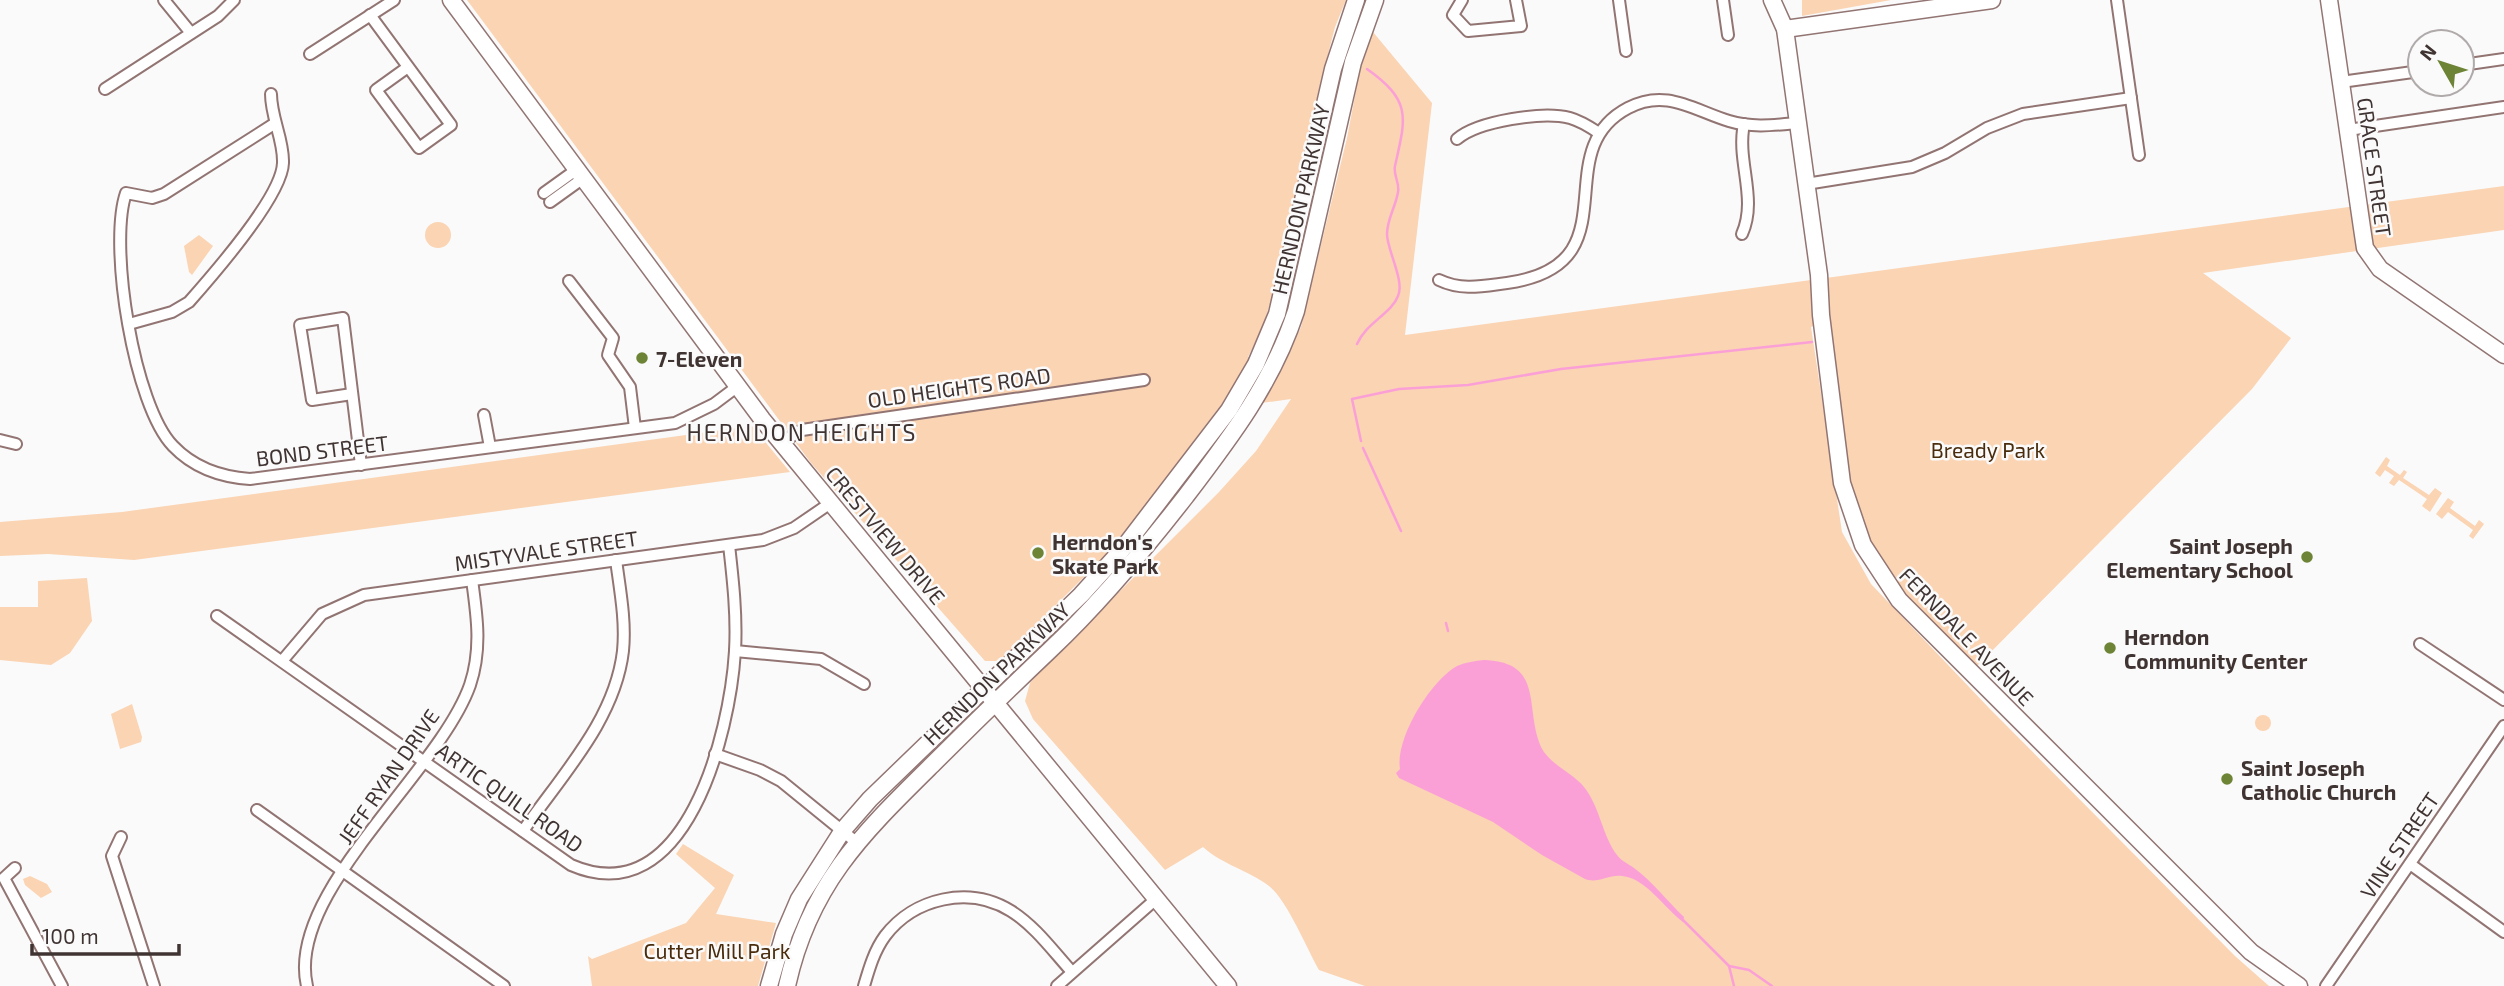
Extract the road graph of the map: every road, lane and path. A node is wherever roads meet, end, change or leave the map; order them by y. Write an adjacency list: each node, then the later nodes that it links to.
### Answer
1 (164, 0): 18 (street)
2 (234, 0): 18 (street)
3 (394, 0): 16 (street)
4 (451, 0): 38 (main road, CRESTVIEW DRIVE)
5 (1356, 0): 65 (main road, HERNDON PARKWAY)
6 (1375, 0): 65 (main road, HERNDON PARKWAY)
7 (1461, 0): 8 (street)
8 (1516, 0)
9 (1619, 0): 20 (street)
10 (1723, 0): 19 (street)
11 (1772, 0): 17 (main road, FERNDALE AVENUE)
12 (1992, 0): 15 (main road)
13 (2117, 0): 29 (street)
14 (2329, 0): 26 (main road, GRACE STREET)
15 (1918, 5): 17 (main road)
16 (370, 15): 21 (street); 24 (street)
17 (1785, 29): 31 (main road, FERNDALE AVENUE)
18 (191, 33): 27 (street)
19 (1728, 35)
20 (1626, 51)
21 (310, 54)
22 (2504, 59): 23 (street)
23 (2476, 63)
24 (408, 67): 24 (street)
25 (2406, 73): 26 (street)
26 (2341, 82): 34 (main road, GRACE STREET)
27 (105, 89)
28 (271, 94): 32 (street)
29 (2131, 98): 37 (street); 39 (street)
30 (2504, 107): 34 (street)
31 (1798, 123): 33 (street); 39 (main road, FERNDALE AVENUE)
32 (274, 124): 44 (street); 44 (street, BOND STREET)
33 (1744, 124): 35 (street); 41 (street)
34 (2348, 130): 45 (main road, GRACE STREET)
35 (1600, 133): 36 (street); 42 (street)
36 (1457, 139)
37 (2139, 155)
38 (579, 175): 40 (street); 47 (main road, CRESTVIEW DRIVE)
39 (1806, 184): 90 (main road, FERNDALE AVENUE)
40 (547, 197)
41 (1742, 234)
42 (1439, 280)
43 (569, 281): 50 (street)
44 (130, 324): 55 (street, BOND STREET)
45 (2504, 354)
46 (1144, 380): 52 (street, OLD HEIGHTS ROAD)
47 (738, 386): 50 (street, BOND STREET); 52 (main road, CRESTVIEW DRIVE)
48 (352, 394): 48 (street); 55 (street)
49 (484, 415): 54 (street)
50 (635, 428): 54 (street, BOND STREET)
51 (0, 440): 53 (street)
52 (782, 442): 56 (main road, CRESTVIEW DRIVE)
53 (16, 444)
54 (490, 447): 55 (street, BOND STREET)
55 (361, 465)
56 (831, 502): 57 (street, MISTYVALE STREET); 65 (main road, CRESTVIEW DRIVE)
57 (729, 545): 58 (street, MISTYVALE STREET); 62 (street, ARTIC QUILL ROAD)
58 (616, 560): 59 (street, MISTYVALE STREET); 72 (street)
59 (472, 580): 63 (street, MISTYVALE STREET); 69 (street, JEFF RYAN DRIVE)
60 (217, 616): 63 (street, ARTIC QUILL ROAD)
61 (2420, 644): 66 (street)
62 (735, 651): 64 (street); 68 (street, ARTIC QUILL ROAD)
63 (282, 661): 69 (street, ARTIC QUILL ROAD)
64 (864, 684)
65 (991, 694): 71 (main road, HERNDON PARKWAY); 74 (main road, HERNDON PARKWAY); 78 (main road, CRESTVIEW DRIVE)
66 (2504, 699)
67 (2504, 726): 75 (street, VINE STREET)
68 (715, 754): 71 (street); 72 (street, ARTIC QUILL ROAD)
69 (423, 760): 72 (street, ARTIC QUILL ROAD); 77 (street, JEFF RYAN DRIVE)
70 (257, 810): 77 (street)
71 (842, 830): 74 (street); 85 (main road, HERNDON PARKWAY)
72 (523, 831)
73 (121, 837): 82 (street)
74 (856, 842): 86 (main road, HERNDON PARKWAY)
75 (2410, 864): 79 (street); 91 (street, VINE STREET)
76 (15, 868): 81 (street)
77 (344, 871): 83 (street, JEFF RYAN DRIVE); 84 (street)
78 (1156, 899): 80 (street); 89 (main road, CRESTVIEW DRIVE)
79 (2504, 932)
80 (1072, 972): 87 (street); 88 (street)
81 (62, 986)
82 (154, 986)
83 (307, 986)
84 (504, 986)
85 (769, 986)
86 (787, 986)
87 (864, 986)
88 (1057, 986)
89 (1228, 986)
90 (2299, 986)
91 (2326, 986)

